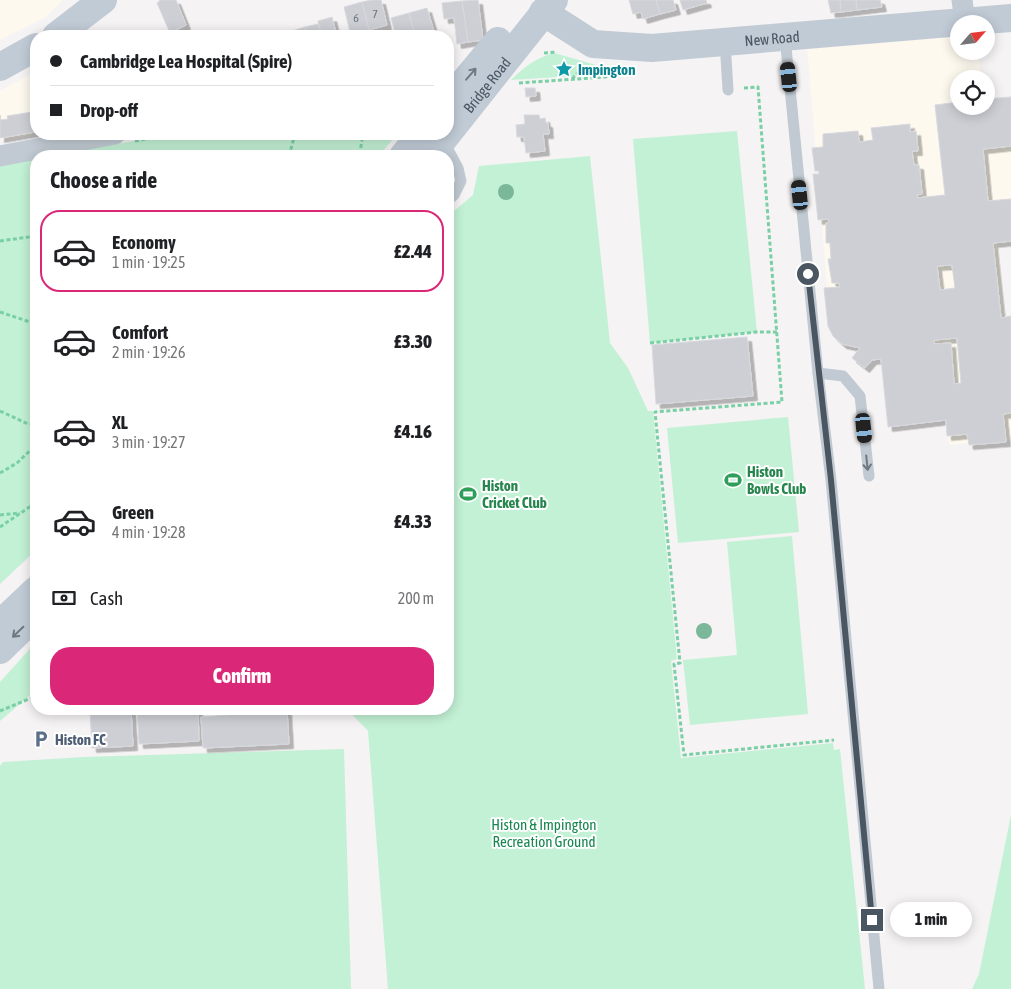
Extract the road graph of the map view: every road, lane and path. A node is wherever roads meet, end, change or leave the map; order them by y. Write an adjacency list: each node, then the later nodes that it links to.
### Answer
1 (103, 0): 5 (street)
2 (545, 3): 7 (street, New Road); 13 (street, Bridge Road, one-way to 2); 14 (street, Bridge Road)
3 (963, 11): 4 (street, New Road); 6 (street, New Road)
4 (1011, 18)
5 (64, 30)
6 (785, 37): 7 (street, New Road); 29 (lane)
7 (725, 41): 12 (lane)
8 (30, 50): 9 (street)
9 (0, 67)
10 (620, 70): 11 (path)
11 (514, 84)
12 (728, 90): 27 (path)
13 (454, 94)
14 (454, 115)
15 (84, 140): 18 (street)
16 (431, 143): 19 (street, Bridge Road)
17 (30, 150): 20 (street)
18 (31, 150)
19 (416, 150)
20 (0, 156)
21 (454, 164): 22 (lane)
22 (454, 195)
23 (30, 237): 24 (path)
24 (0, 241)
25 (0, 312): 26 (path)
26 (30, 322)
27 (777, 332): 28 (path); 45 (path)
28 (650, 343)
29 (818, 373): 34 (lane, one-way to 34); 46 (lane)
30 (0, 411): 31 (path)
31 (30, 424)
32 (30, 451): 33 (path)
33 (0, 473)
34 (869, 476)
35 (30, 507): 37 (path)
36 (0, 514): 37 (path)
37 (20, 514): 38 (path)
38 (0, 527)
39 (30, 596): 41 (street)
40 (30, 620): 42 (street, one-way to 42)
41 (0, 624)
42 (0, 650)
43 (30, 698): 44 (path)
44 (0, 711)
45 (834, 740)
46 (879, 989)

